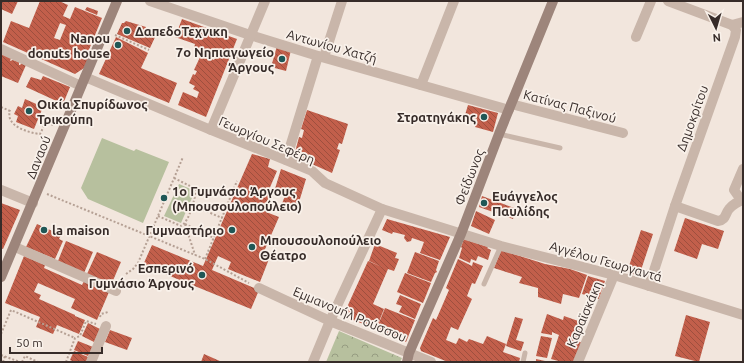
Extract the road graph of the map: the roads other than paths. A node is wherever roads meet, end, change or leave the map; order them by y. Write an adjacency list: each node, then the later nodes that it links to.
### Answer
1 (117, 1): 15 (main road, Δαναού)
2 (150, 1): 11 (street, Αντωνίου Χατζή)
3 (265, 1): 11 (street)
4 (342, 1): 14 (street)
5 (454, 1): 16 (street)
6 (553, 1): 17 (main road, Φείδωνος)
7 (651, 1): 12 (street)
8 (668, 1): 10 (street)
9 (743, 22): 10 (street)
10 (732, 25): 27 (street, Δημοκρίτου)
11 (250, 35): 14 (street, Αντωνίου Χατζή); 18 (street)
12 (636, 37)
13 (1, 49): 15 (street, Γεωργίου Σεφέρη)
14 (321, 57): 16 (street, Αντωνίου Χατζή); 22 (street)
15 (83, 82): 18 (street, Γεωργίου Σεφέρη); 26 (main road, Δαναού)
16 (421, 85): 17 (street, Αντωνίου Χατζή)
17 (510, 107): 19 (street, Κατίνας Παξινού); 20 (main road, Φείδωνος)
18 (210, 130): 22 (street, Γεωργίου Σεφέρη)
19 (623, 133)
20 (499, 134): 21 (lane); 29 (main road, Φείδωνος)
21 (560, 148)
22 (286, 160): 28 (street, Γεωργίου Σεφέρη)
23 (743, 170): 25 (street)
24 (1, 190): 26 (street)
25 (742, 200): 27 (street)
26 (33, 203): 31 (main road, Δαναού)
27 (675, 206): 35 (street, Δημοκρίτου)
28 (382, 210): 29 (street, Γεωργίου Σεφέρη); 39 (street)
29 (461, 234): 30 (street, Αγγέλου Γεωργαντά); 42 (main road, Φείδωνος)
30 (501, 246): 32 (street, Αγγέλου Γεωργαντά); 34 (lane)
31 (15, 247): 33 (main road, Δαναού); 37 (street)
32 (614, 275): 35 (street, Αγγέλου Γεωργαντά); 47 (street, Καραϊσκάκη)
33 (1, 277)
34 (484, 284)
35 (649, 286): 38 (street, Αγγέλου Γεωργαντά)
36 (259, 288): 39 (street, Εμμανουήλ Ρούσσου)
37 (116, 291)
38 (743, 315)
39 (330, 321): 42 (street, Εμμανουήλ Ρούσσου); 44 (street)
40 (106, 326): 43 (street)
41 (525, 353): 46 (lane)
42 (408, 358): 45 (street, Εμμανουήλ Ρούσσου)
43 (92, 362)
44 (313, 362)
45 (430, 362)
46 (523, 362)
47 (578, 362)

